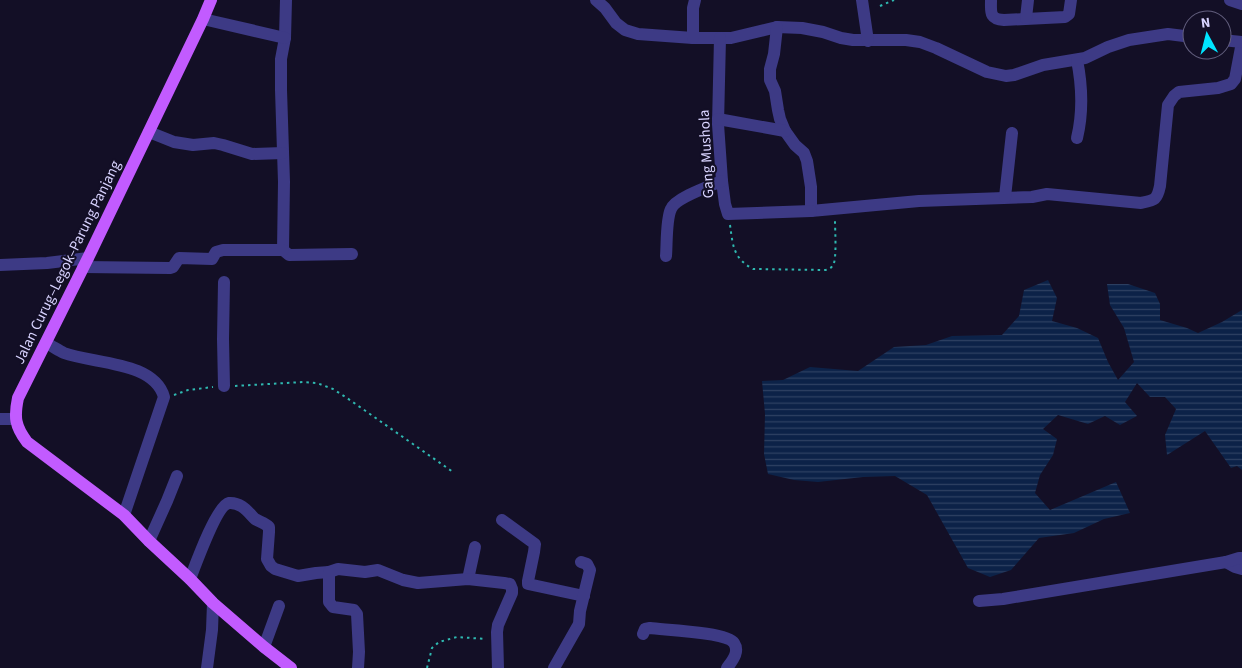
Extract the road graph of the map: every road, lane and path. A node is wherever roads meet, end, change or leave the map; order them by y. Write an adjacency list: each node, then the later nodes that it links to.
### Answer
1 (211, 0): 14 (main road, Jalan Curug–Legok–Parung Panjang)
2 (286, 0): 17 (street)
3 (596, 0): 18 (street)
4 (695, 0): 18 (street)
5 (862, 0): 20 (street)
6 (894, 0): 12 (path)
7 (991, 0): 13 (street)
8 (1028, 0): 13 (street)
9 (1071, 0): 13 (street)
10 (1230, 0): 11 (street)
11 (1242, 4)
12 (880, 6)
13 (1026, 18)
14 (204, 19): 17 (street); 25 (main road, Jalan Curug–Legok–Parung Panjang)
15 (777, 27): 19 (street); 20 (street); 24 (street)
16 (1182, 36): 22 (street)
17 (285, 38): 28 (street)
18 (693, 38): 19 (street)
19 (720, 38): 23 (street, Gang Mushola)
20 (868, 41): 22 (street)
21 (1242, 42): 30 (street, Gang Mushola)
22 (1077, 60): 27 (street)
23 (718, 119): 24 (street); 29 (street, Gang Mushola)
24 (785, 131): 32 (street)
25 (149, 132): 28 (street); 37 (main road, Jalan Curug–Legok–Parung Panjang)
26 (1012, 132): 30 (street)
27 (1076, 138)
28 (283, 153): 34 (street)
29 (722, 181): 33 (street, Gang Mushola); 36 (street)
30 (1005, 197): 31 (street, Gang Mushola)
31 (835, 208): 32 (street, Gang Mushola); 33 (path)
32 (811, 211): 33 (street, Gang Mushola)
33 (728, 214)
34 (283, 250): 35 (street); 37 (street)
35 (352, 254)
36 (666, 256)
37 (86, 263): 38 (street); 40 (main road, Jalan Curug–Legok–Parung Panjang)
38 (0, 264)
39 (224, 282): 41 (street)
40 (46, 343): 42 (street); 44 (main road, Jalan Curug–Legok–Parung Panjang)
41 (224, 386): 42 (path); 45 (path)
42 (164, 397): 47 (street)
43 (0, 419): 44 (street)
44 (15, 419): 47 (main road)
45 (453, 472)
46 (177, 476): 49 (street)
47 (124, 515): 49 (main road)
48 (502, 520): 58 (street)
49 (149, 541): 56 (main road)
50 (475, 547): 57 (street)
51 (1242, 558): 53 (street)
52 (581, 562): 58 (street)
53 (1226, 562): 54 (street); 59 (street)
54 (1242, 569)
55 (329, 572): 56 (street); 57 (street); 67 (street)
56 (190, 579): 60 (main road)
57 (468, 579): 63 (street)
58 (584, 596): 70 (street)
59 (979, 601)
60 (213, 603): 64 (main road); 66 (street)
61 (279, 606): 64 (street)
62 (643, 634): 71 (street)
63 (498, 640): 68 (path); 69 (street)
64 (264, 647): 65 (main road)
65 (285, 666)
66 (207, 668)
67 (358, 668)
68 (427, 668)
69 (498, 668)
70 (554, 668)
71 (727, 668)

